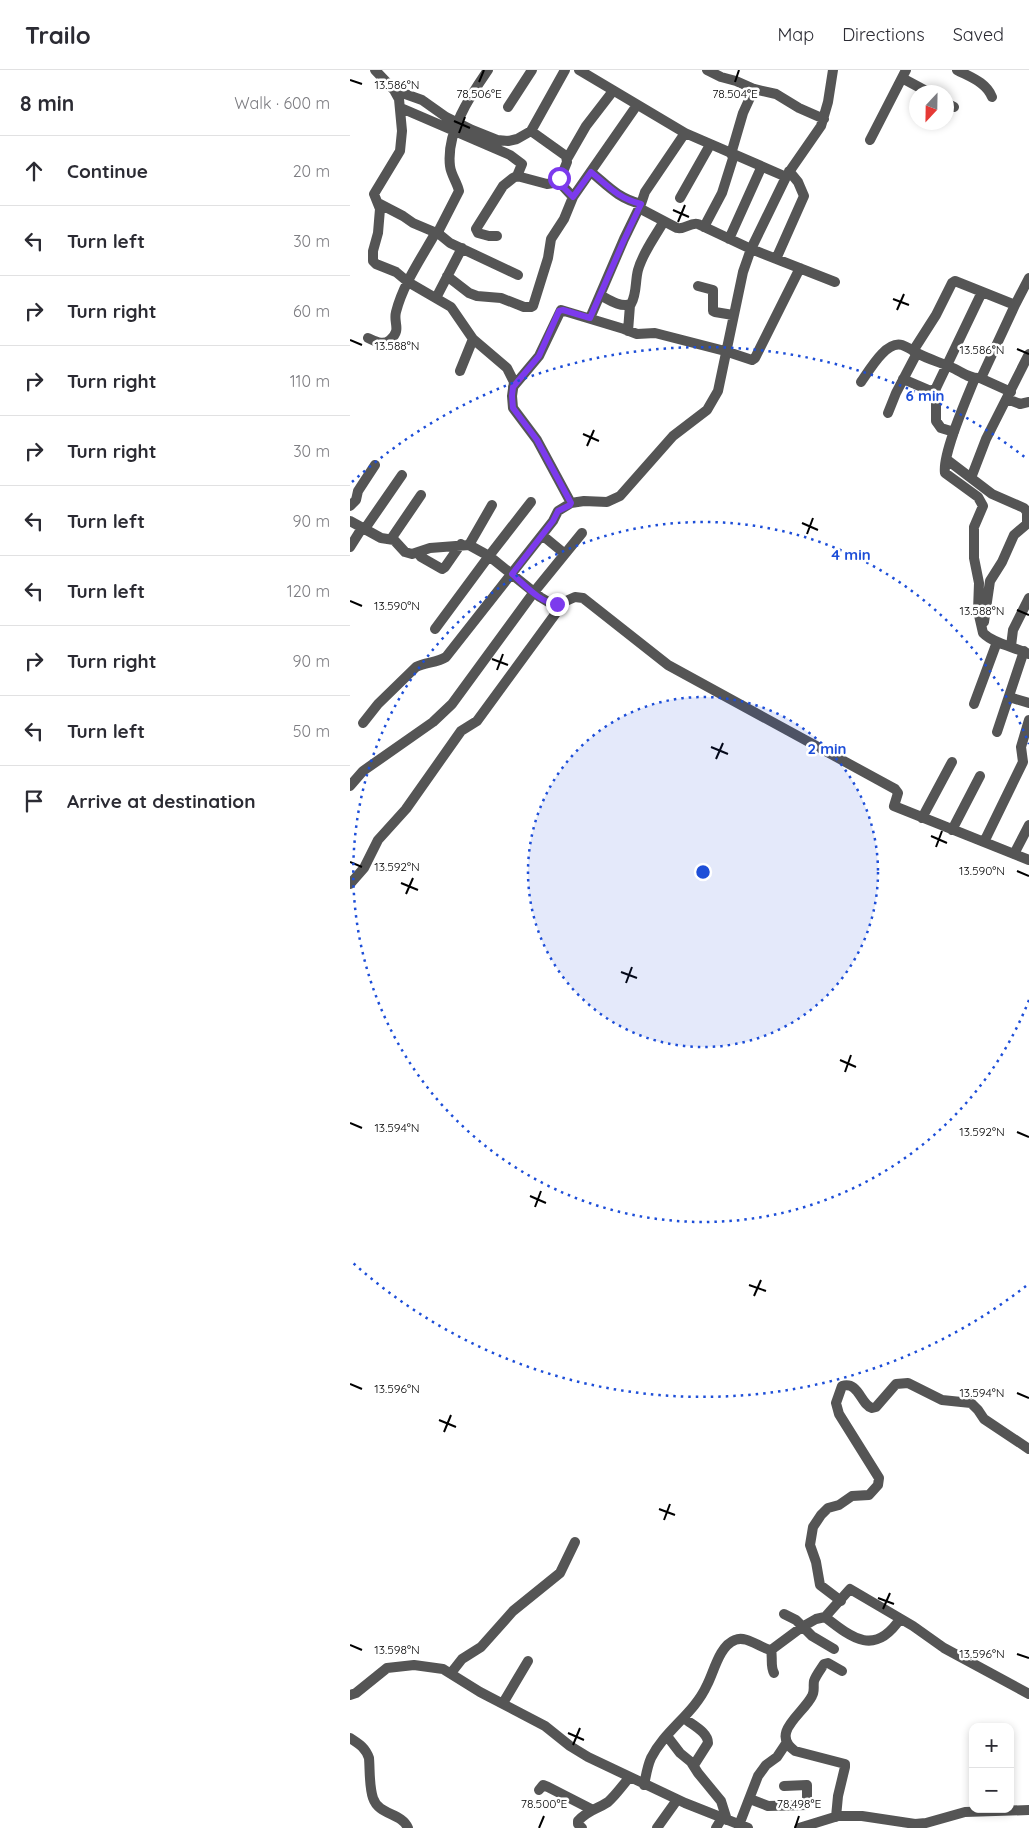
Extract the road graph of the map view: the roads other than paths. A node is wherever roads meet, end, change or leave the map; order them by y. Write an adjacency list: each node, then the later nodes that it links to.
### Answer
1 (488, 70): 19 (street)
2 (532, 70): 16 (street)
3 (565, 70): 20 (street)
4 (579, 70): 13 (street)
5 (707, 70): 11 (street)
6 (833, 70): 18 (street)
7 (957, 70): 14 (street)
8 (378, 71): 12 (street)
9 (904, 74): 10 (street); 22 (street)
10 (919, 85)
11 (754, 89): 18 (street); 24 (street)
12 (394, 90): 17 (street); 19 (street)
13 (613, 91): 15 (street); 25 (street)
14 (992, 97)
15 (637, 105): 21 (street); 27 (street)
16 (508, 107)
17 (401, 108): 19 (street); 33 (street)
18 (824, 118): 28 (street)
19 (456, 127): 20 (street); 29 (street); 37 (street)
20 (531, 131): 25 (street)
21 (686, 133): 23 (street); 34 (street)
22 (870, 140)
23 (710, 145): 24 (street); 32 (street)
24 (732, 154): 26 (street); 36 (street)
25 (568, 159): 30 (street)
26 (761, 168): 28 (street); 39 (street)
27 (591, 172): 31 (street); 34 (street)
28 (788, 173): 41 (street); 42 (street)
29 (517, 176): 30 (street); 38 (street)
30 (559, 182): 31 (street)
31 (573, 197): 45 (street)
32 (680, 198)
33 (378, 203): 37 (street); 47 (street)
34 (640, 206): 35 (street); 52 (street)
35 (664, 221): 36 (street); 54 (street)
36 (704, 227): 39 (street)
37 (437, 233): 40 (street); 47 (street)
38 (497, 236)
39 (729, 239): 41 (street)
40 (462, 248): 44 (street); 45 (street)
41 (750, 249): 42 (street); 56 (street)
42 (776, 259): 43 (street)
43 (800, 268): 48 (street); 61 (street)
44 (518, 275)
45 (447, 276): 53 (street)
46 (1029, 278): 51 (street)
47 (408, 282): 53 (street); 59 (street)
48 (836, 282)
49 (698, 286): 56 (street)
50 (982, 292): 55 (street); 62 (street); 64 (street)
51 (1026, 292): 55 (street)
52 (600, 295): 54 (street); 57 (street)
53 (436, 298): 60 (street)
54 (630, 305): 58 (street)
55 (1015, 305): 66 (street)
56 (733, 315): 61 (street)
57 (590, 318): 58 (street); 69 (street)
58 (628, 330): 61 (street)
59 (368, 338)
60 (473, 339): 65 (street); 69 (street)
61 (726, 351): 81 (street)
62 (915, 352): 64 (street); 67 (street); 68 (street)
63 (1029, 354): 71 (street)
64 (947, 365): 66 (street); 70 (street)
65 (460, 371)
66 (977, 378): 71 (street); 74 (street)
67 (903, 379): 70 (street); 73 (street)
68 (861, 382)
69 (513, 387): 81 (street)
70 (936, 388): 74 (street)
71 (1009, 396): 72 (street); 78 (street)
72 (1029, 402)
73 (888, 413)
74 (954, 432): 75 (street)
75 (946, 459): 78 (street); 98 (street)
76 (375, 465): 83 (street)
77 (402, 475): 85 (street)
78 (971, 478): 98 (street)
79 (421, 496): 88 (street)
80 (531, 502): 93 (street)
81 (571, 503): 87 (street)
82 (492, 505): 89 (street)
83 (350, 506)
84 (350, 521): 85 (street)
85 (363, 529): 88 (street); 90 (street)
86 (582, 533): 92 (street)
87 (542, 535): 92 (street); 94 (street)
88 (392, 539): 91 (street)
89 (465, 545): 91 (street); 91 (street); 93 (street)
90 (350, 547)
91 (418, 553)
92 (565, 554): 95 (street)
93 (489, 556): 94 (street); 99 (street)
94 (512, 574): 95 (street); 107 (street)
95 (534, 592): 97 (street); 111 (street)
96 (1029, 598): 101 (street)
97 (564, 602): 112 (street); 118 (street)
98 (982, 628): 100 (street)
99 (435, 630)
100 (997, 642): 101 (street); 105 (street)
101 (1011, 646): 102 (street)
102 (1026, 653): 103 (street)
103 (1009, 697): 104 (street); 108 (street)
104 (1029, 703)
105 (974, 704)
106 (1029, 720): 115 (street)
107 (363, 723)
108 (998, 732)
109 (952, 762): 112 (street)
110 (980, 776): 114 (street)
111 (350, 786)
112 (922, 818): 114 (street)
113 (1029, 826): 116 (street)
114 (952, 830): 115 (street)
115 (984, 842): 116 (street)
116 (1014, 854): 117 (street)
117 (1029, 860)
118 (350, 884)
119 (1029, 1449): 121 (street)
120 (575, 1542): 131 (street)
121 (841, 1601): 123 (street); 124 (street)
122 (784, 1614): 125 (street)
123 (825, 1617): 124 (street); 125 (street)
124 (900, 1619): 132 (street)
125 (802, 1627): 126 (street); 127 (street)
126 (834, 1649)
127 (771, 1650): 130 (street); 135 (street)
128 (528, 1661): 134 (street)
129 (842, 1671): 138 (street)
130 (774, 1673)
131 (451, 1674): 133 (street); 134 (street)
132 (1029, 1694)
133 (350, 1695)
134 (503, 1703): 140 (street)
135 (684, 1718): 136 (street); 139 (street)
136 (667, 1736): 139 (street); 141 (street)
137 (350, 1738): 152 (street)
138 (787, 1742): 144 (street); 148 (street)
139 (694, 1765): 149 (street)
140 (629, 1778): 141 (street); 146 (street)
141 (644, 1785): 145 (street)
142 (784, 1786): 144 (street)
143 (539, 1790): 146 (street)
144 (750, 1799): 150 (street)
145 (677, 1800): 149 (street); 154 (street)
146 (591, 1809): 153 (street)
147 (1029, 1810): 151 (street)
148 (836, 1817): 151 (street); 156 (street)
149 (724, 1819): 150 (street); 155 (street)
150 (744, 1826)
151 (908, 1826)
152 (408, 1828)
153 (582, 1828)
154 (657, 1828)
155 (716, 1828)
156 (800, 1828)

